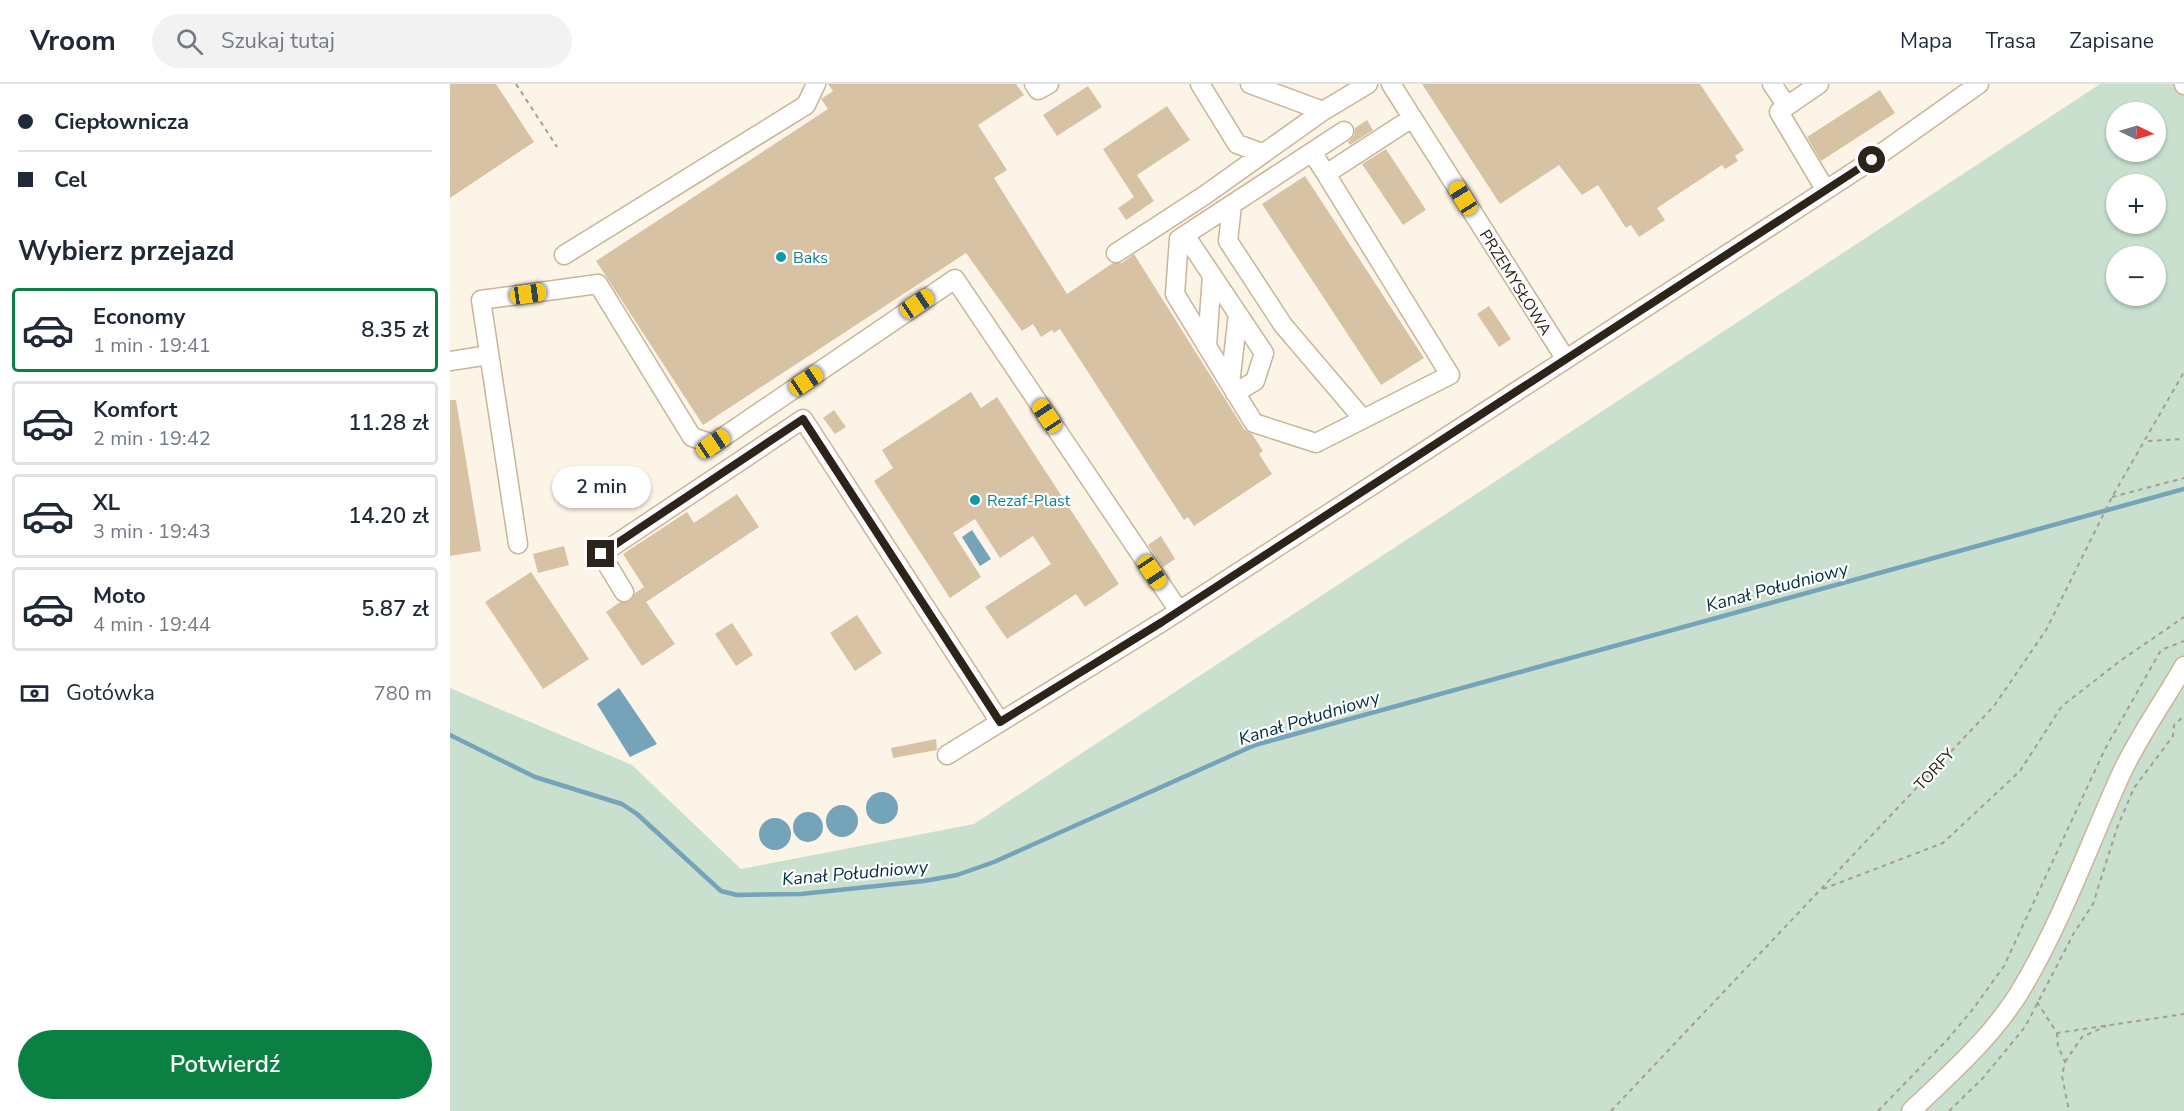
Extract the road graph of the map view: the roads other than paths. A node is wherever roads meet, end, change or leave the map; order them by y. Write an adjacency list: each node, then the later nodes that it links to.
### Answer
1 (816, 84): 22 (street)
2 (1034, 84): 3 (street)
3 (1049, 84)
4 (1200, 84): 16 (street)
5 (1250, 84): 12 (street)
6 (1368, 84): 12 (street)
7 (1391, 84): 13 (street, PRZEMYSŁOWA)
8 (1772, 84): 11 (street)
9 (1819, 84): 11 (street)
10 (1979, 84): 18 (street)
11 (1787, 106): 18 (street)
12 (1323, 111): 16 (street)
13 (1412, 118): 17 (street); 27 (street, PRZEMYSŁOWA)
14 (1344, 131): 15 (street)
15 (1312, 152): 17 (street); 19 (street)
16 (1262, 153): 21 (street)
17 (1326, 174): 30 (street)
18 (1825, 189): 27 (street)
19 (1232, 205): 20 (street); 30 (street)
20 (1185, 235): 23 (street); 25 (street)
21 (1116, 253)
22 (564, 255)
23 (1212, 275): 24 (street); 25 (street)
24 (1238, 314): 29 (street); 29 (street)
25 (1207, 346): 29 (street)
26 (489, 355): 28 (street); 31 (street); 33 (street)
27 (1565, 358): 33 (street)
28 (450, 361)
29 (1233, 388): 30 (street)
30 (1363, 419)
31 (518, 544)
32 (624, 592): 35 (street)
33 (1179, 611): 35 (street)
34 (2184, 666): 37 (street)
35 (1000, 722): 36 (street)
36 (947, 755)
37 (1911, 1111)

